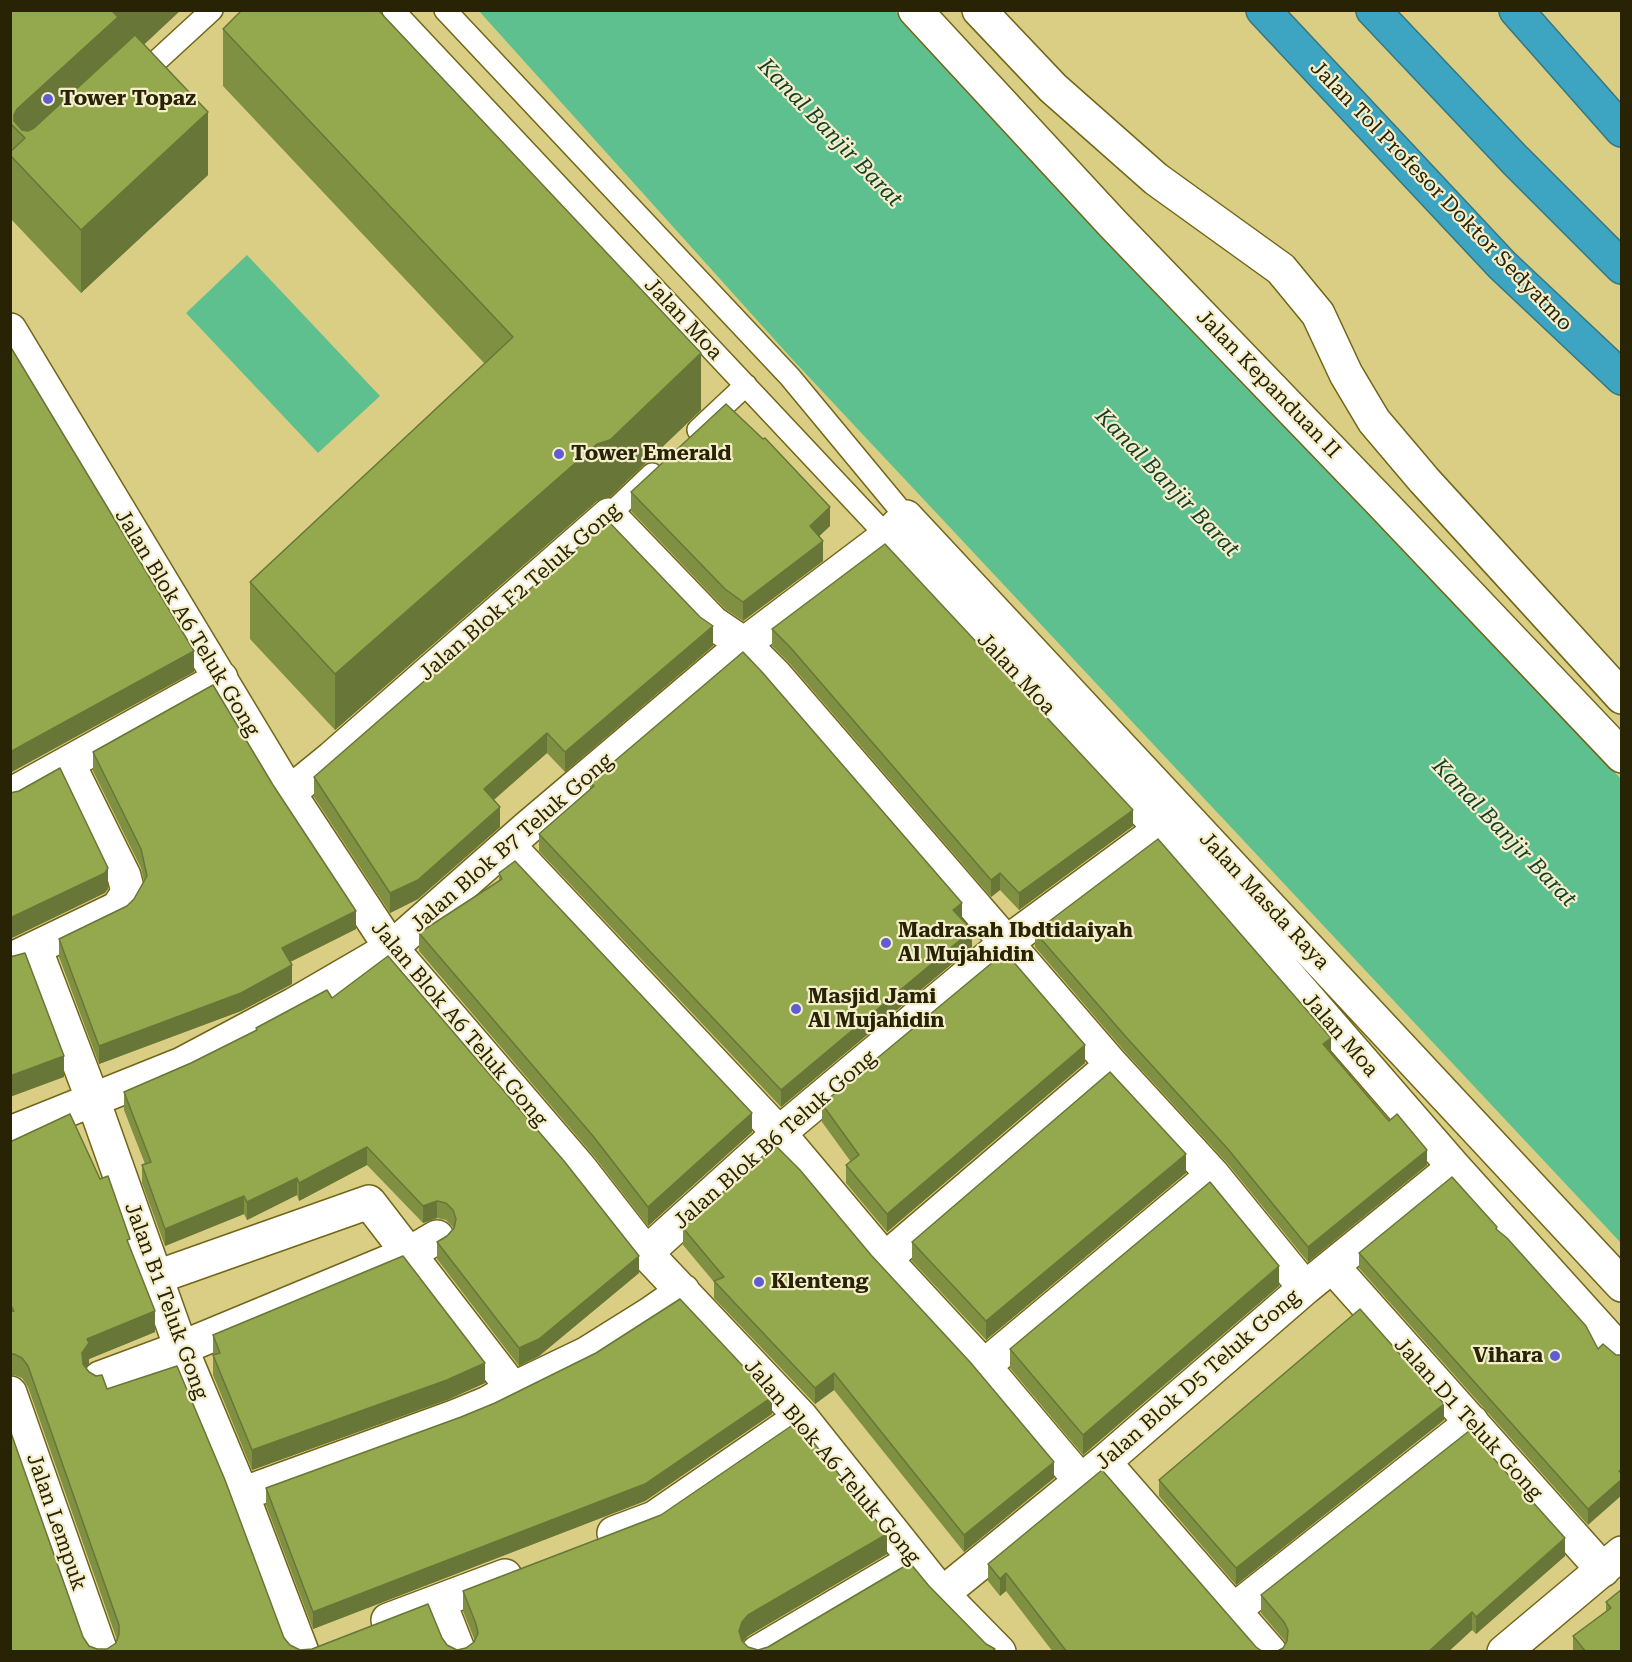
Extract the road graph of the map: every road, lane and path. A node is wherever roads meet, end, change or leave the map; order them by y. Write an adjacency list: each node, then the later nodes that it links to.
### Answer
1 (212, 10): 9 (lane)
2 (393, 10): 15 (lane, Jalan Moa)
3 (444, 10): 19 (lane, Jalan Moa)
4 (915, 10): 23 (street, Jalan Kepanduan II)
5 (979, 10): 22 (street)
6 (1263, 10): 14 (highway, Jalan Tol Profesor Doktor Sedyatmo)
7 (1373, 10): 11 (highway)
8 (1516, 10): 10 (highway)
9 (124, 92)
10 (1622, 130)
11 (1622, 267)
12 (10, 330): 13 (street, Jalan Blok A6 Teluk Gong)
13 (21, 371): 21 (street, Jalan Blok A6 Teluk Gong)
14 (1622, 378)
15 (746, 385): 16 (lane); 19 (lane, Jalan Moa)
16 (686, 442)
17 (669, 458): 18 (lane, Jalan Blok F2 Teluk Gong)
18 (609, 515): 20 (street); 25 (street, Jalan Blok F2 Teluk Gong)
19 (897, 526): 20 (street, Jalan Blok B7 Teluk Gong); 27 (street, Jalan Moa); 44 (street, Jalan Masda Raya)
20 (744, 644): 28 (street, Jalan Blok B7 Teluk Gong); 29 (street)
21 (221, 678): 24 (street); 25 (street, Jalan Blok A6 Teluk Gong)
22 (1622, 697)
23 (1622, 756)
24 (68, 763): 26 (street); 31 (street)
25 (289, 793): 30 (street, Jalan Blok A6 Teluk Gong)
26 (10, 795)
27 (1161, 829): 29 (street, Jalan Blok B6 Teluk Gong); 36 (street, Jalan Moa)
28 (508, 845): 30 (street, Jalan Blok B7 Teluk Gong); 34 (street)
29 (1006, 943): 32 (street); 34 (street, Jalan Blok B6 Teluk Gong)
30 (391, 948): 33 (street, Jalan Blok B7 Teluk Gong); 40 (street, Jalan Blok A6 Teluk Gong)
31 (23, 954): 33 (street, Jalan B1 Teluk Gong)
32 (1112, 1065): 37 (street); 41 (street)
33 (93, 1100): 35 (street, Jalan Blok B7 Teluk Gong); 43 (street, Jalan B1 Teluk Gong)
34 (779, 1132): 40 (street, Jalan Blok B6 Teluk Gong); 41 (street)
35 (10, 1133)
36 (1454, 1167): 42 (street, Jalan Blok D5 Teluk Gong); 48 (street, Jalan Moa)
37 (1213, 1175): 45 (street); 49 (street)
38 (437, 1237): 39 (street)
39 (410, 1253): 43 (street); 47 (street); 51 (street)
40 (646, 1253): 46 (street, Jalan Blok A6 Teluk Gong)
41 (885, 1259): 49 (street)
42 (1333, 1267): 45 (street, Jalan Blok D5 Teluk Gong); 54 (street, Jalan D1 Teluk Gong)
43 (157, 1277): 47 (street, Jalan B1 Teluk Gong)
44 (1622, 1284)
45 (1305, 1288): 55 (street, Jalan Blok D5 Teluk Gong)
46 (683, 1291): 51 (street); 53 (street, Jalan Blok A6 Teluk Gong)
47 (181, 1348): 50 (street); 56 (street, Jalan B1 Teluk Gong)
48 (1622, 1353)
49 (984, 1366): 55 (street)
50 (100, 1378)
51 (513, 1389): 56 (street)
52 (10, 1392): 66 (street, Jalan Lempuk)
53 (801, 1417): 57 (street); 58 (street, Jalan Blok A6 Teluk Gong)
54 (1472, 1422): 59 (street, Jalan D1 Teluk Gong); 63 (street)
55 (1092, 1471): 61 (street, Jalan Blok D5 Teluk Gong); 63 (street)
56 (242, 1494): 65 (street, Jalan B1 Teluk Gong)
57 (589, 1543)
58 (914, 1560): 61 (street, Jalan Blok A6 Teluk Gong); 68 (street)
59 (1612, 1562): 71 (street)
60 (536, 1564): 62 (street)
61 (942, 1594): 69 (street, Jalan Blok A6 Teluk Gong)
62 (439, 1601): 64 (street); 67 (street)
63 (1234, 1610): 70 (street)
64 (361, 1630)
65 (312, 1649)
66 (102, 1652)
67 (459, 1652)
68 (758, 1652)
69 (999, 1652)
70 (1270, 1652)
71 (1504, 1652)

